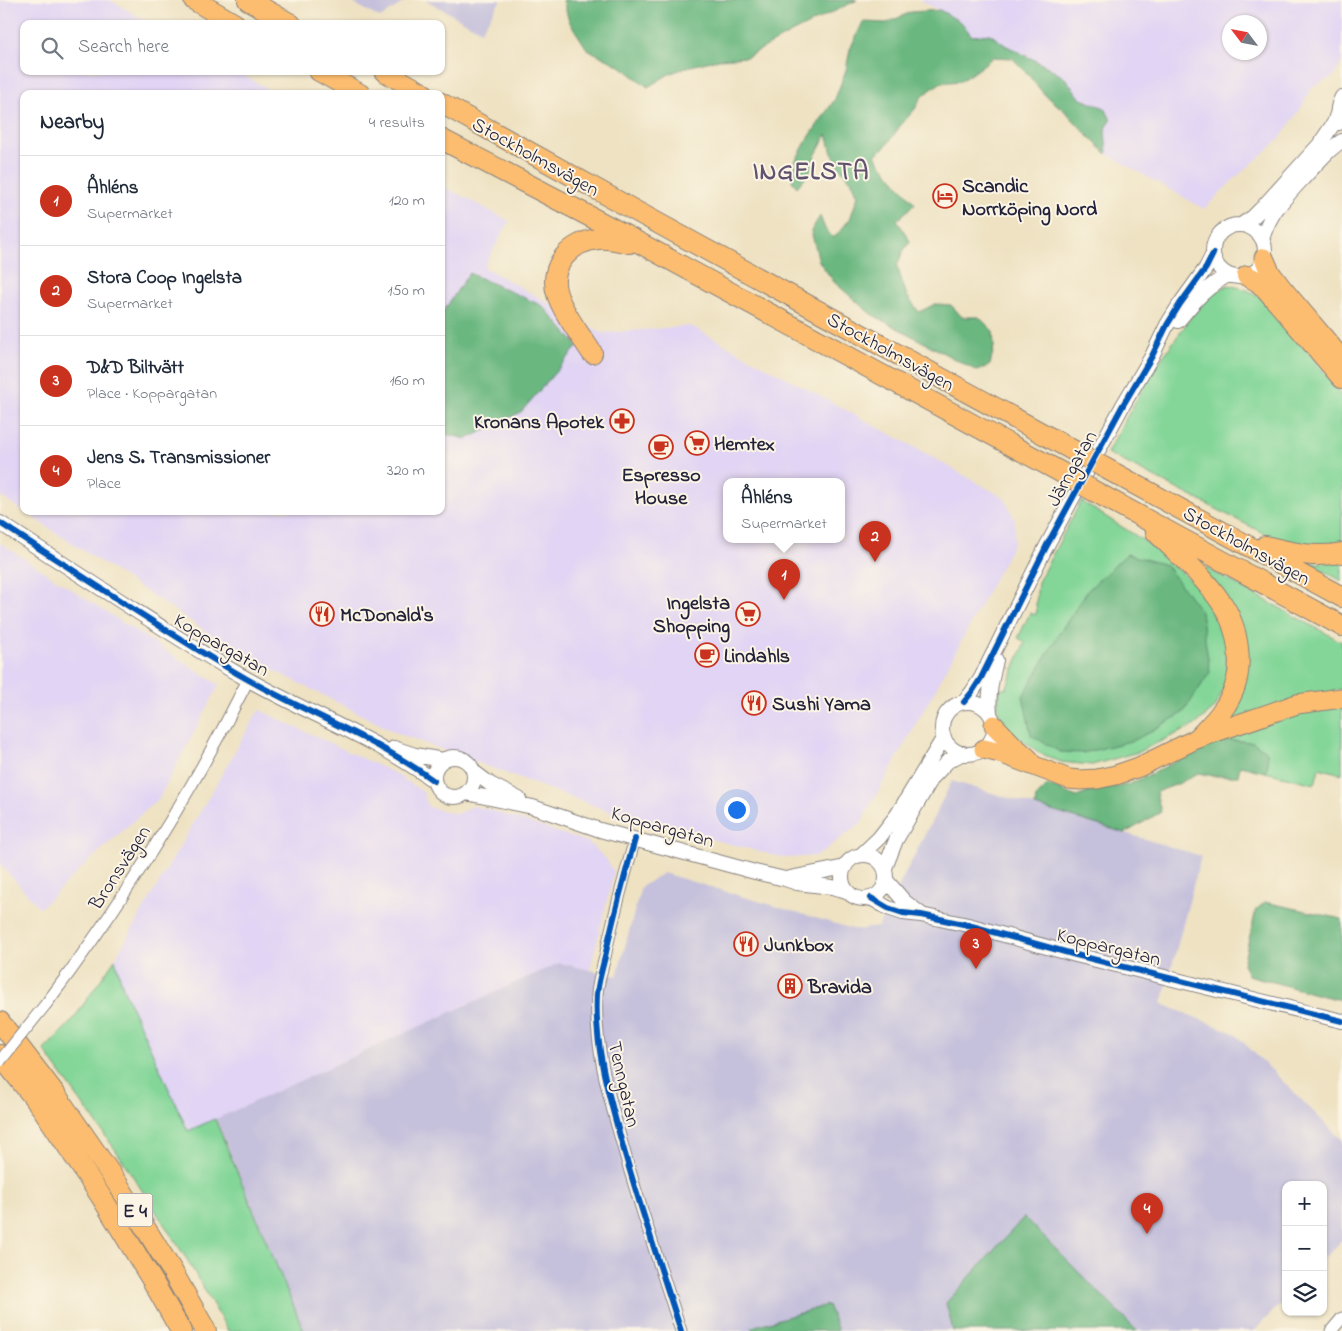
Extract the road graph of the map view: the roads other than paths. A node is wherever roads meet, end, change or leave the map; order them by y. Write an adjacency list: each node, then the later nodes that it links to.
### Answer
1 (194, 0): 3 (highway)
2 (248, 0): 4 (highway)
3 (228, 20)
4 (284, 20)
5 (326, 75): 7 (highway)
6 (391, 75): 8 (highway)
7 (353, 90)
8 (417, 90)
9 (1342, 97): 11 (street)
10 (445, 105): 27 (highway, Stockholmsvägen, bridge)
11 (1337, 114): 12 (street); 15 (street)
12 (1342, 128)
13 (445, 141): 17 (highway, Stockholmsvägen)
14 (1342, 141): 16 (street)
15 (1241, 225): 16 (street); 18 (street)
16 (1262, 239): 19 (street)
17 (645, 246): 21 (highway); 25 (highway, Stockholmsvägen, bridge)
18 (1213, 254): 20 (street); 22 (street, Järngatan)
19 (1264, 258): 20 (street); 23 (highway)
20 (1238, 276): 22 (street, Järngatan); 24 (highway)
21 (592, 353)
22 (1152, 356): 31 (street, Järngatan)
23 (1342, 359)
24 (1342, 378)
25 (1139, 515): 30 (highway, Stockholmsvägen); 37 (highway)
26 (0, 522): 32 (street, Koppargatan)
27 (1238, 540): 28 (highway); 29 (highway, Stockholmsvägen)
28 (1342, 553)
29 (1342, 597)
30 (1342, 626)
31 (1000, 640): 34 (street, Järngatan); 35 (street, Järngatan)
32 (248, 680): 38 (street, Koppargatan); 58 (street, Bronsvägen, bridge)
33 (1342, 698): 37 (highway)
34 (964, 702): 35 (street); 36 (street)
35 (992, 719): 39 (street); 42 (highway)
36 (944, 737): 40 (street); 48 (street)
37 (1198, 738): 42 (highway)
38 (372, 742): 41 (street, Koppargatan); 44 (street, Koppargatan)
39 (984, 749): 40 (street); 42 (highway)
40 (963, 754): 50 (street)
41 (443, 760): 43 (street); 44 (street)
42 (1040, 767)
43 (474, 772): 45 (street); 46 (street, Koppargatan)
44 (434, 780): 45 (street)
45 (466, 793): 46 (street, Koppargatan)
46 (532, 807): 47 (street, Koppargatan)
47 (635, 839): 51 (street, Koppargatan); 62 (street, Tenngatan)
48 (861, 855): 49 (street); 50 (street)
49 (845, 866): 51 (street, Koppargatan); 52 (street)
50 (885, 874): 53 (street); 54 (street, Koppargatan)
51 (784, 879): 52 (street, Koppargatan)
52 (847, 891): 53 (street)
53 (871, 898): 54 (street, Koppargatan)
54 (921, 915): 55 (street, Koppargatan)
55 (1342, 1021)
56 (0, 1022): 61 (highway, E 4)
57 (0, 1055): 60 (highway, E 4)
58 (0, 1061)
59 (1342, 1318): 63 (street)
60 (181, 1331)
61 (206, 1331)
62 (681, 1331)
63 (1331, 1331)

